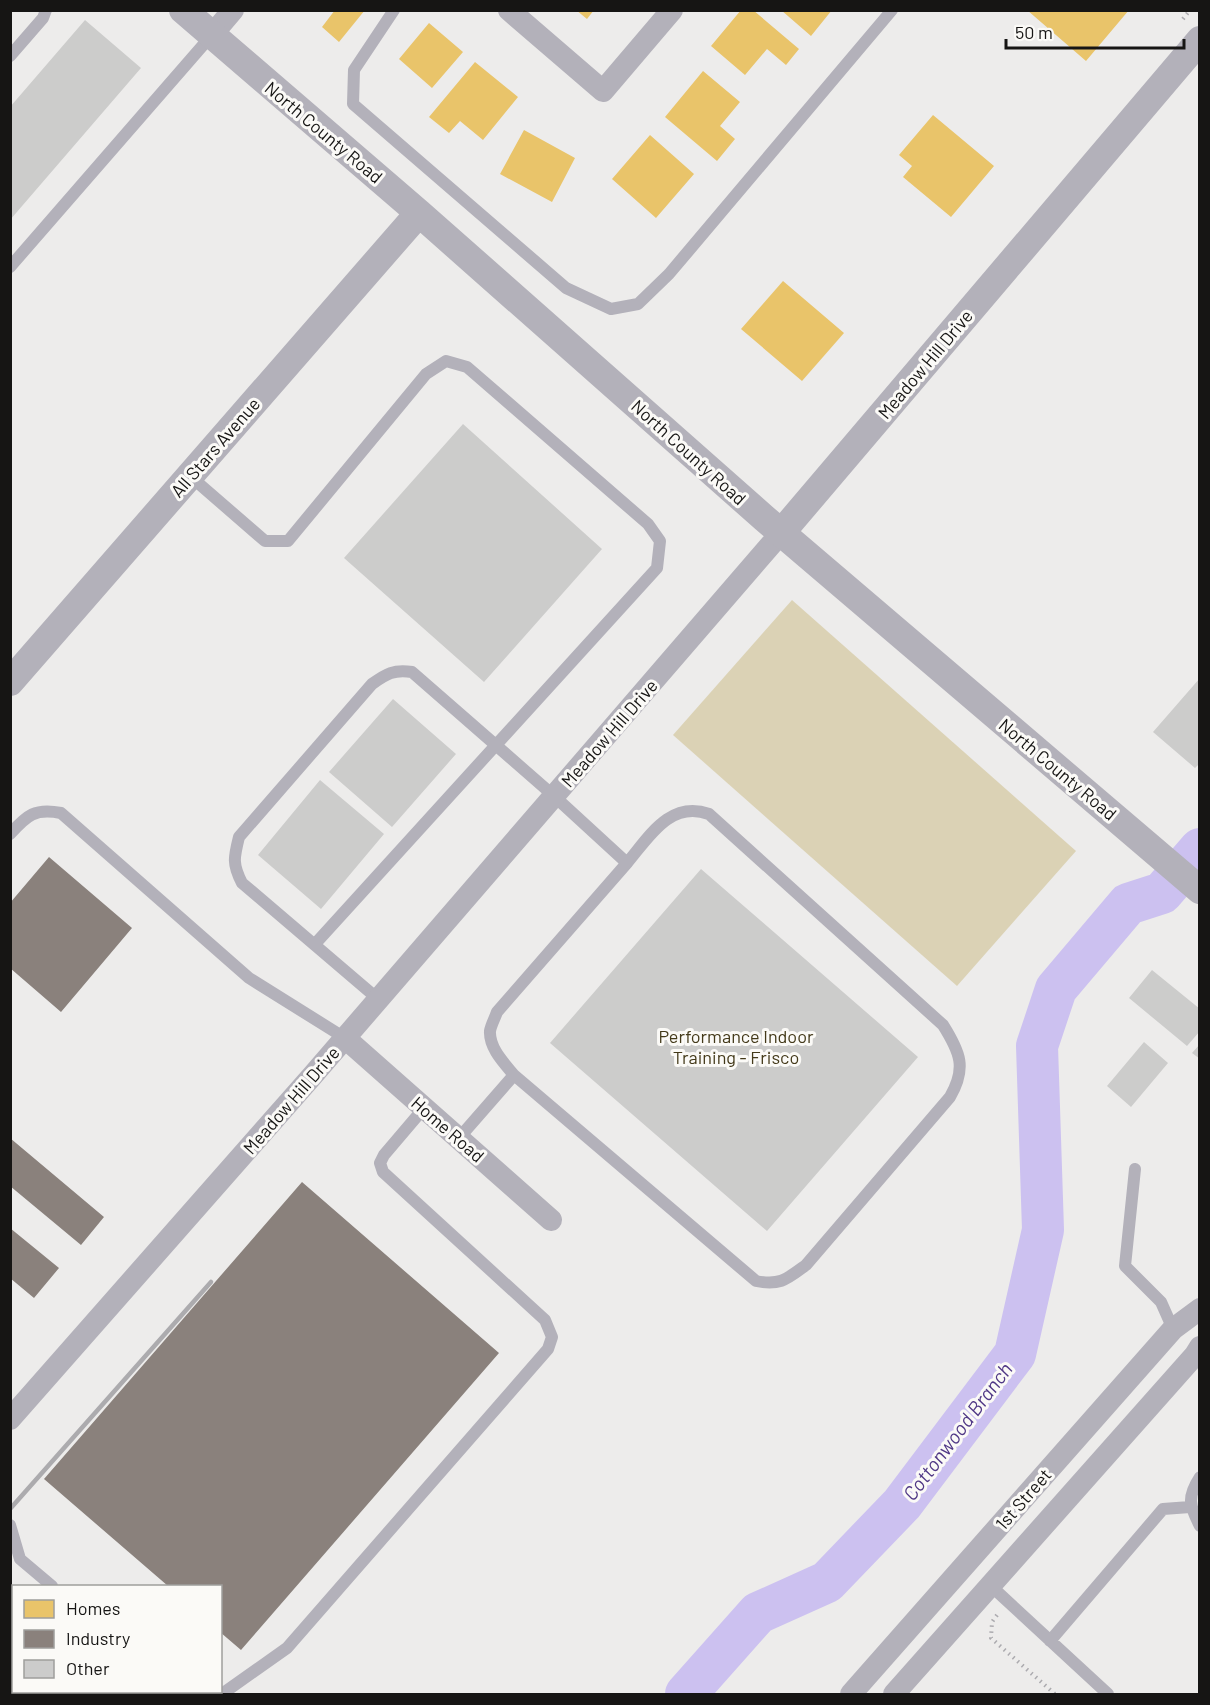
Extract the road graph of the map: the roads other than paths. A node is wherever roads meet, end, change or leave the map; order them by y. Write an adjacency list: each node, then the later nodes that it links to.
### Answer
1 (46, 10): 10 (lane)
2 (183, 10): 8 (street, North County Road)
3 (232, 10): 8 (street)
4 (394, 10): 7 (lane)
5 (509, 10): 6 (street)
6 (672, 10)
7 (892, 10)
8 (212, 36): 11 (street, North County Road); 12 (lane)
9 (1200, 40): 14 (street, Meadow Hill Drive)
10 (10, 56)
11 (419, 213): 13 (street, All Stars Avenue); 14 (street, North County Road)
12 (10, 267)
13 (190, 476): 15 (street, All Stars Avenue); 16 (lane)
14 (781, 533): 17 (street, Meadow Hill Drive); 20 (street, North County Road)
15 (10, 682)
16 (496, 746): 17 (lane); 21 (lane); 21 (lane)
17 (554, 796): 19 (lane); 22 (street, Meadow Hill Drive)
18 (10, 834): 23 (lane)
19 (627, 863): 24 (lane); 24 (lane)
20 (1200, 890)
21 (315, 944): 22 (lane)
22 (378, 999): 23 (street, Meadow Hill Drive)
23 (345, 1038): 25 (street, Home Road); 32 (street, Meadow Hill Drive)
24 (514, 1075): 26 (lane)
25 (424, 1108): 26 (street, Home Road); 41 (lane)
26 (459, 1138): 28 (street, Home Road)
27 (1135, 1169): 30 (lane)
28 (551, 1220)
29 (1200, 1309): 30 (street, 1st Street)
30 (1173, 1329): 37 (street, 1st Street)
31 (1200, 1347): 39 (street, 1st Street)
32 (10, 1419)
33 (1200, 1477): 34 (lane)
34 (1190, 1507): 36 (lane); 40 (lane)
35 (10, 1525): 38 (lane)
36 (1200, 1526)
37 (965, 1564): 39 (street); 42 (street, 1st Street)
38 (50, 1585)
39 (999, 1594): 40 (lane); 43 (street, 1st Street)
40 (1050, 1641): 44 (lane)
41 (222, 1695)
42 (852, 1695)
43 (894, 1695)
44 (1108, 1695)

